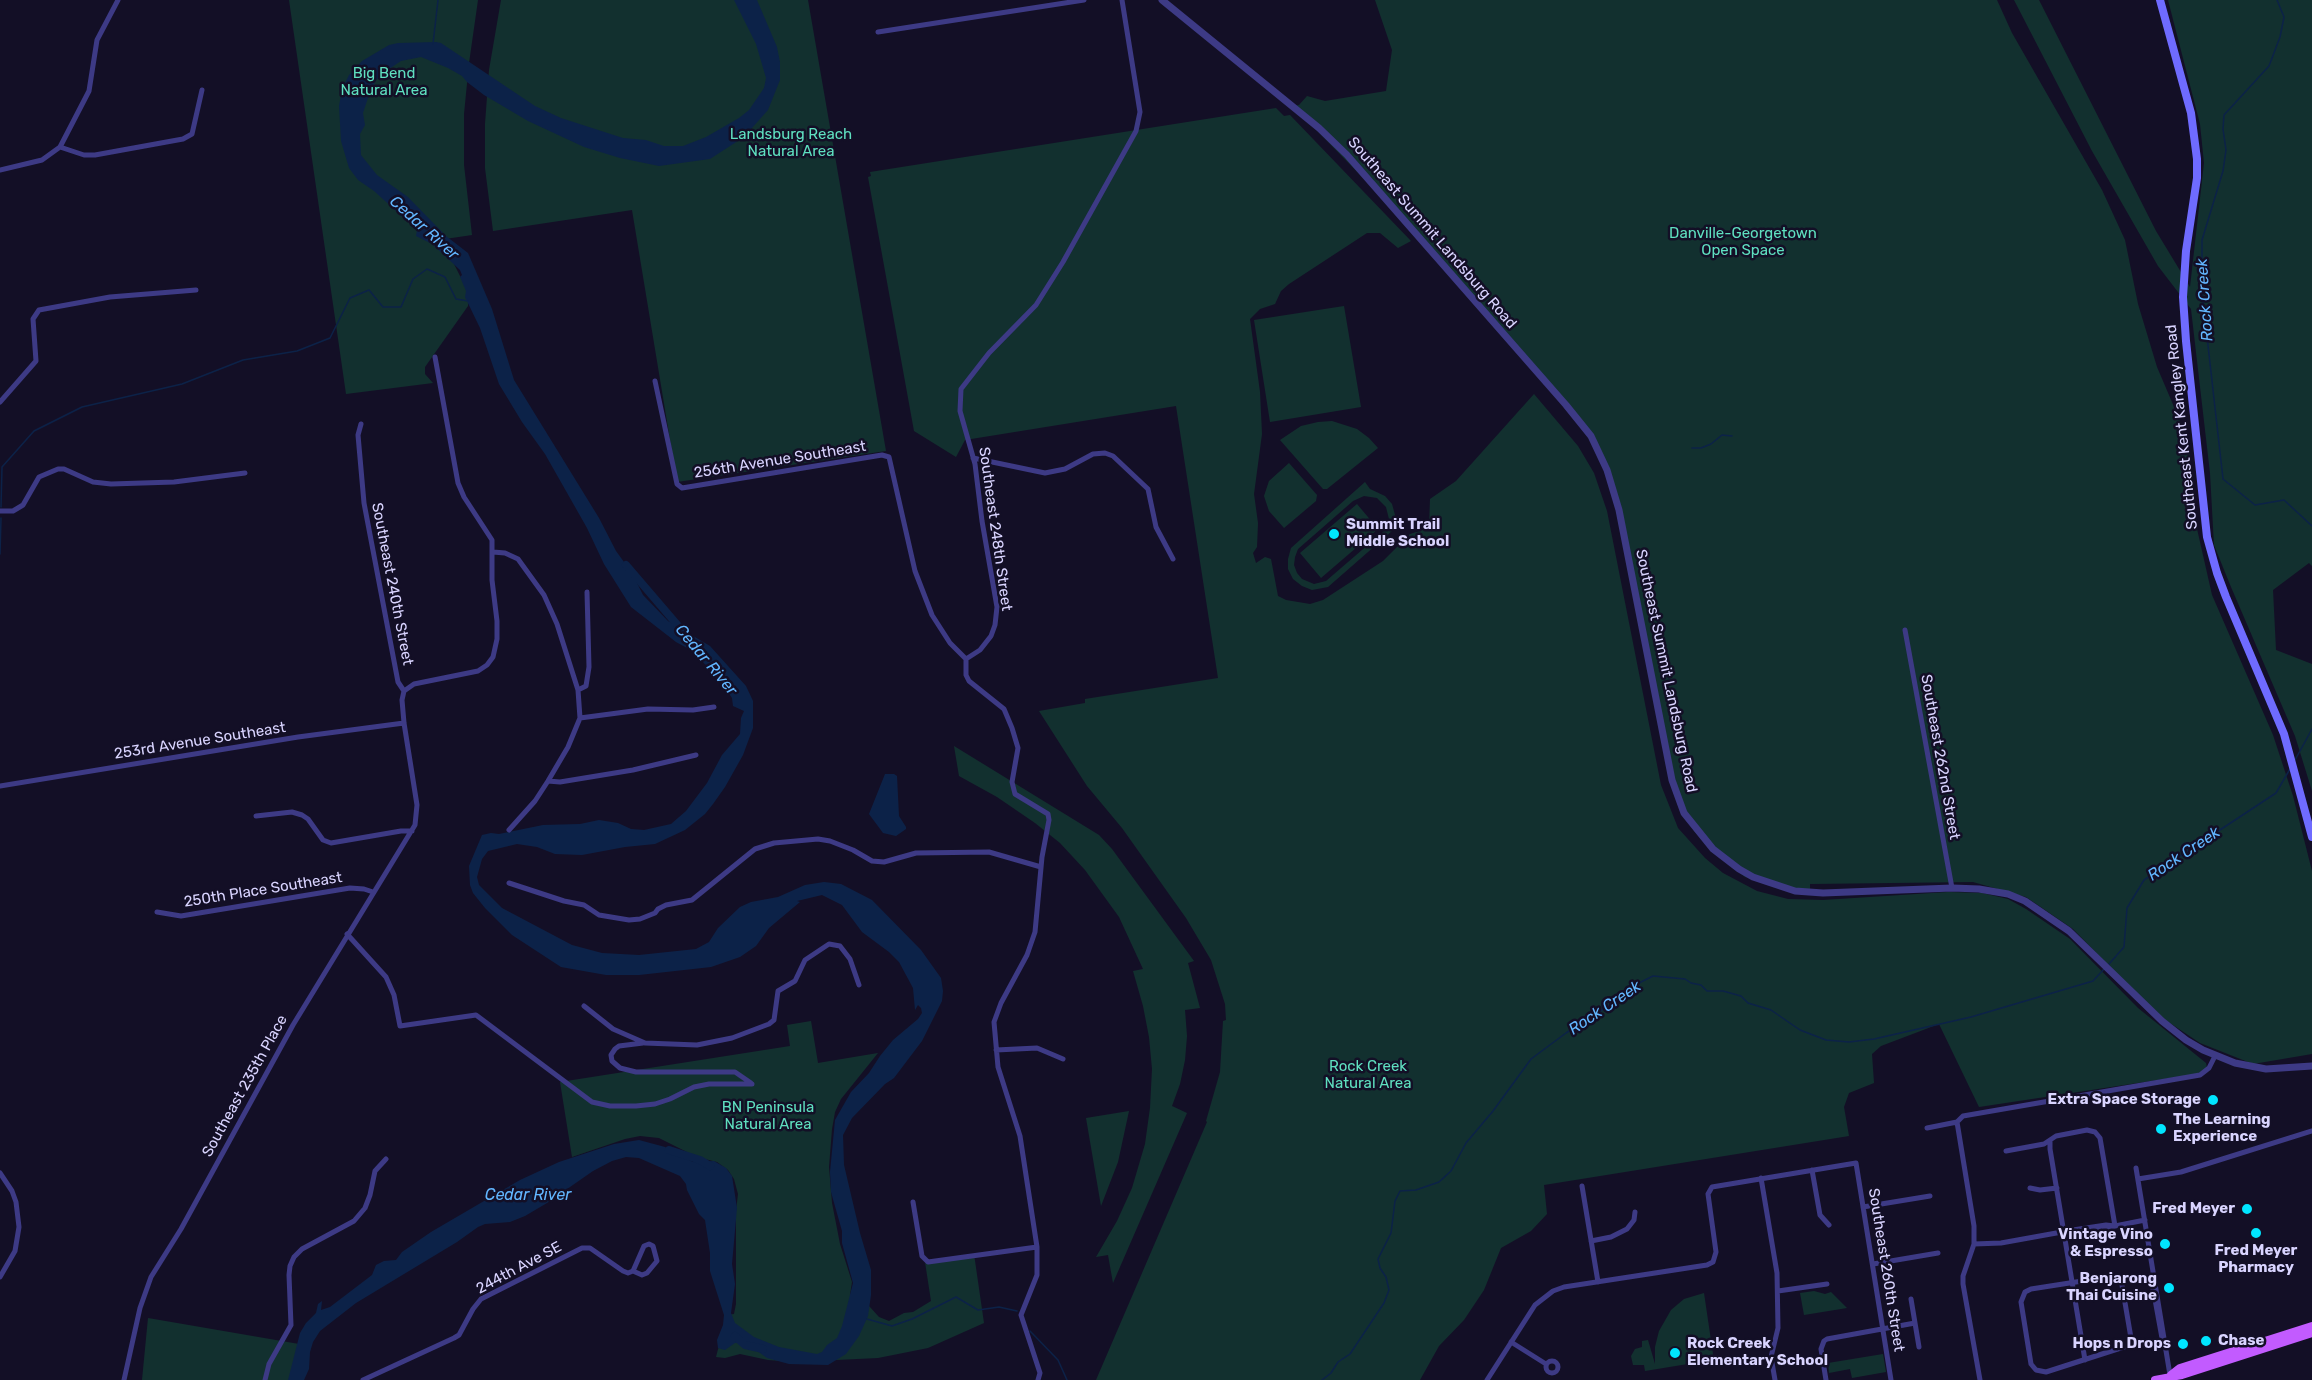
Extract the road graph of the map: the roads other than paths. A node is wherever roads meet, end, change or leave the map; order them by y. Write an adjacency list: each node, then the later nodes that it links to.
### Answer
1 (118, 0): 8 (street)
2 (1084, 0): 6 (street)
3 (1122, 0): 15 (street, Southeast 248th Street)
4 (1162, 0): 38 (street, Southeast Summit Landsburg Road)
5 (2160, 0): 35 (main road, Southeast Kent Kangley Road)
6 (878, 32)
7 (202, 90): 8 (street)
8 (60, 147): 9 (street)
9 (0, 170)
10 (196, 290): 13 (street)
11 (435, 357): 18 (street)
12 (655, 381): 22 (street, 256th Avenue Southeast)
13 (0, 402)
14 (361, 423): 24 (street, Southeast 240th Street)
15 (973, 458): 19 (street); 22 (street, Southeast 248th Street)
16 (245, 473): 17 (street)
17 (0, 511)
18 (493, 552): 23 (street); 24 (street)
19 (1173, 559)
20 (587, 592): 23 (street)
21 (1905, 630): 38 (street, Southeast 262nd Street)
22 (966, 659): 36 (street)
23 (578, 690): 26 (street)
24 (404, 692): 27 (street, Southeast 240th Street)
25 (714, 707): 26 (street)
26 (580, 718): 29 (street)
27 (404, 723): 30 (street, 253rd Avenue Southeast); 32 (street, Southeast 240th Street)
28 (696, 755): 29 (street)
29 (548, 781): 33 (street)
30 (0, 786)
31 (255, 816): 34 (street)
32 (417, 818): 34 (street, Southeast 235th Place)
33 (509, 830)
34 (412, 831): 39 (street, Southeast 235th Place)
35 (2312, 837)
36 (1041, 867): 37 (street); 45 (street)
37 (509, 883)
38 (1952, 888): 46 (street, Southeast Summit Landsburg Road)
39 (373, 892): 40 (street, 250th Place Southeast); 41 (street, Southeast 235th Place)
40 (157, 912)
41 (347, 934): 44 (street); 94 (street, Southeast 235th Place)
42 (859, 985): 44 (street)
43 (585, 1006): 44 (street)
44 (645, 1042)
45 (996, 1050): 47 (street); 73 (street)
46 (2216, 1056): 48 (street, Southeast Summit Landsburg Road); 49 (street)
47 (1063, 1059)
48 (2312, 1066)
49 (1957, 1122): 50 (street); 72 (street)
50 (1927, 1128)
51 (2312, 1131): 59 (street)
52 (2050, 1142): 53 (street); 62 (street); 69 (street)
53 (2006, 1151)
54 (386, 1159): 95 (street)
55 (2136, 1168): 59 (street)
56 (1812, 1170): 58 (street); 65 (street, Southeast 260th Street); 68 (street)
57 (0, 1173): 77 (street)
58 (1761, 1178): 78 (street); 81 (street)
59 (2138, 1179): 67 (street)
60 (1582, 1186): 71 (street)
61 (2030, 1188): 62 (street)
62 (2057, 1188): 70 (street)
63 (1930, 1196): 65 (street)
64 (913, 1202): 73 (street)
65 (1863, 1206): 75 (street, Southeast 260th Street)
66 (1635, 1212): 71 (street)
67 (2145, 1220): 69 (street); 93 (street)
68 (1829, 1225)
69 (2115, 1226): 70 (street)
70 (2064, 1233): 72 (street); 79 (street)
71 (1591, 1241): 78 (street)
72 (1974, 1244): 102 (street)
73 (1037, 1247): 97 (street)
74 (1938, 1253): 75 (street)
75 (1873, 1264): 85 (street, Southeast 260th Street)
76 (633, 1271): 76 (street); 96 (street, 244th Ave SE)
77 (0, 1277)
78 (1598, 1282): 88 (street)
79 (2073, 1282): 91 (street); 91 (street); 91 (street)
80 (1827, 1284): 81 (street)
81 (1778, 1291): 99 (street)
82 (1911, 1299): 83 (street)
83 (1915, 1323): 85 (street); 90 (street)
84 (2312, 1326): 86 (main road)
85 (1883, 1329): 100 (street); 101 (street, Southeast 260th Street)
86 (2300, 1330): 89 (main road); 93 (main road)
87 (2312, 1333): 89 (main road)
88 (1511, 1342): 92 (street); 98 (street)
89 (2274, 1346): 93 (main road)
90 (1919, 1347)
91 (2085, 1360)
92 (1546, 1364)
93 (2171, 1378): 103 (main road)
94 (124, 1380)
95 (265, 1380)
96 (363, 1380)
97 (1038, 1380)
98 (1487, 1380)
99 (1774, 1380)
100 (1826, 1380)
101 (1891, 1380)
102 (1980, 1380)
103 (2155, 1380)

